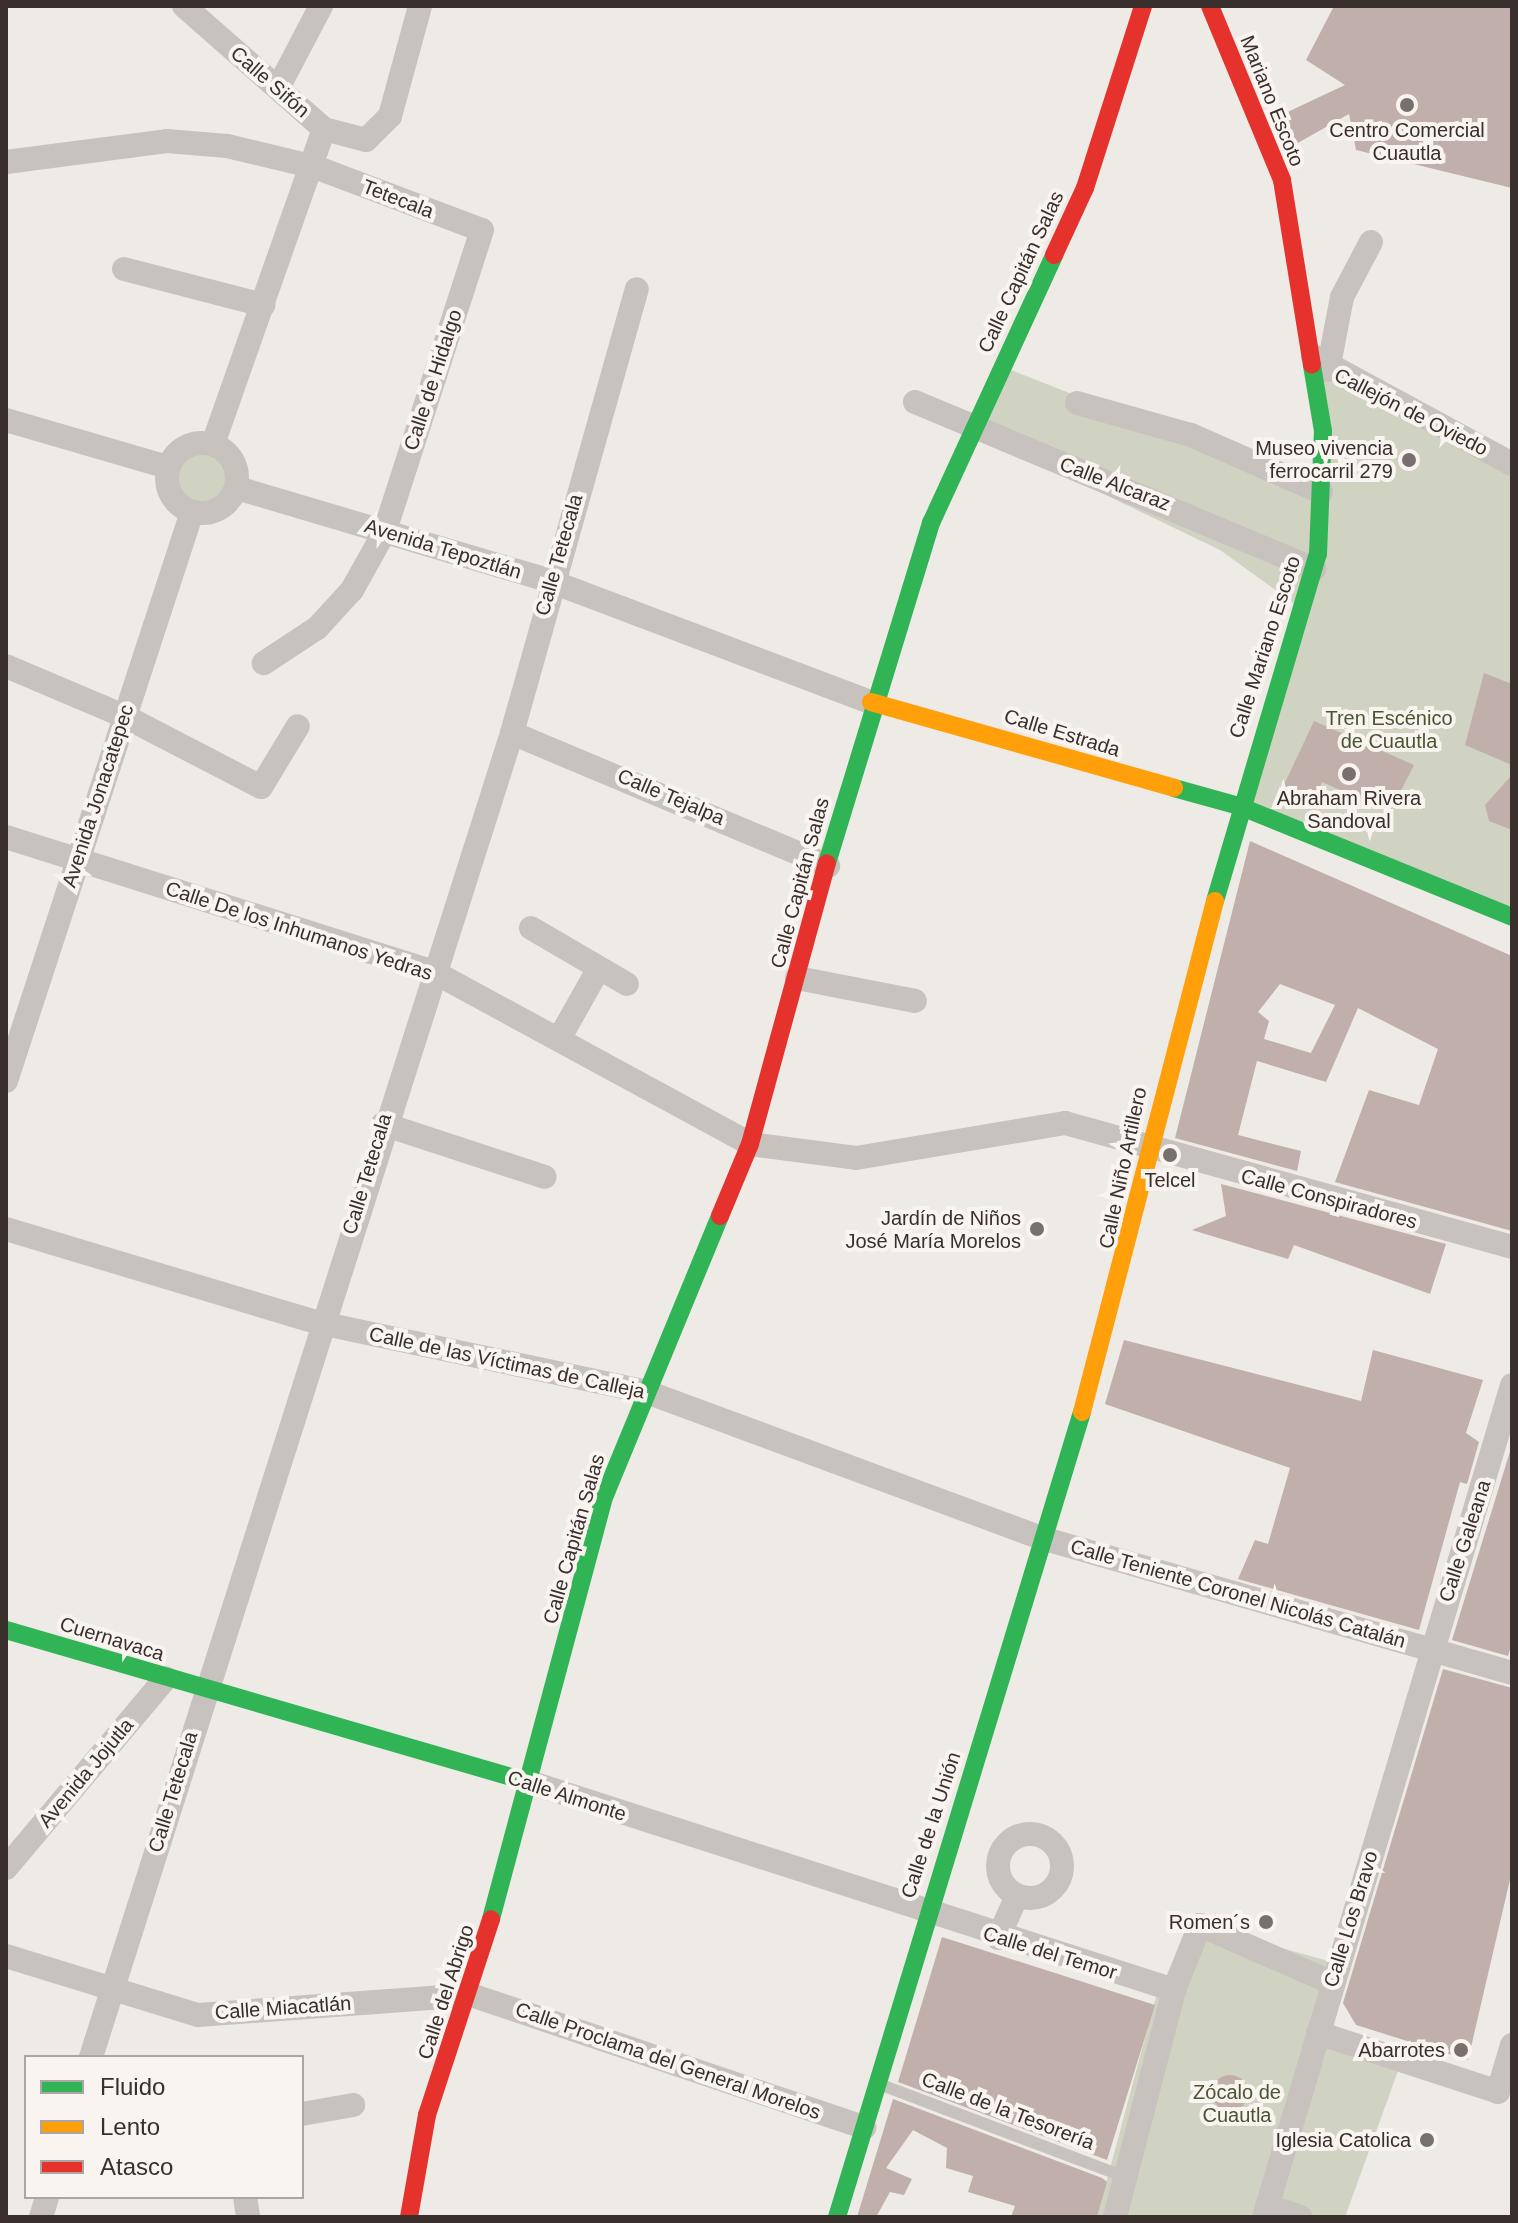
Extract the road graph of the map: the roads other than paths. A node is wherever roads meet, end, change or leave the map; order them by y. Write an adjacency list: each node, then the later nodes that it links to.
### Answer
1 (184, 6): 6 (street, Calle Sifón)
2 (321, 6): 6 (street)
3 (420, 6): 7 (street, Calle Sifón)
4 (1143, 6): 19 (street, Calle Capitán Salas)
5 (1210, 6): 15 (street, Mariano Escoto)
6 (278, 88): 7 (street, Calle Sifón)
7 (324, 129): 9 (street)
8 (6, 162): 9 (street, Tetecala)
9 (315, 167): 10 (street, Tetecala); 14 (street)
10 (482, 230): 26 (street, Calle de Hidalgo)
11 (1371, 242): 15 (street)
12 (124, 269): 14 (street)
13 (637, 289): 28 (street, Calle Tetecala)
14 (263, 305): 20 (street)
15 (1321, 363): 21 (street, Callejón de Oviedo); 24 (street, Calle Mariano Escoto)
16 (915, 402): 19 (street, Calle Alcaraz)
17 (1077, 403): 24 (street)
18 (6, 420): 22 (street)
19 (971, 430): 27 (street, Calle Alcaraz); 31 (street, Calle Capitán Salas)
20 (213, 444): 22 (street); 23 (street)
21 (1512, 464)
22 (168, 467): 25 (street)
23 (237, 488): 25 (street); 26 (street, Avenida Tepoztlán)
24 (1321, 492): 27 (street, Calle Mariano Escoto)
25 (192, 512): 32 (street, Avenida Jonacatepec)
26 (385, 531): 28 (street, Avenida Tepoztlán); 29 (street, Calle de Hidalgo)
27 (1314, 569): 35 (street, Calle Mariano Escoto)
28 (550, 581): 31 (street, Avenida Tepoztlán); 34 (street, Calle Tetecala)
29 (264, 663)
30 (6, 666): 32 (street)
31 (871, 702): 35 (street, Calle Estrada); 38 (street, Calle Capitán Salas)
32 (124, 716): 33 (street); 37 (street, Avenida Jonacatepec)
33 (298, 726)
34 (512, 733): 38 (street, Calle Tejalpa); 42 (street, Calle Tetecala)
35 (1239, 806): 39 (street, Calle Estrada); 50 (street, Calle Niño Artillero)
36 (6, 837): 37 (street, Calle De los Inhumanos Yedras)
37 (76, 859): 42 (street, Calle De los Inhumanos Yedras); 47 (street, Avenida Jonacatepec)
38 (828, 866): 43 (street, Calle Capitán Salas)
39 (1512, 917)
40 (531, 928): 41 (street)
41 (599, 968): 44 (street); 46 (street)
42 (432, 971): 46 (street, Calle De los Inhumanos Yedras); 48 (street, Calle Tetecala)
43 (797, 978): 45 (street); 49 (street, Calle Capitán Salas)
44 (627, 984)
45 (915, 1001)
46 (559, 1039): 49 (street, Calle De los Inhumanos Yedras)
47 (6, 1081)
48 (383, 1124): 51 (street); 54 (street, Calle Tetecala)
49 (750, 1144): 50 (street, Calle Conspiradores); 56 (street, Calle Capitán Salas)
50 (1146, 1152): 53 (street, Calle Conspiradores); 58 (street, Calle Niño Artillero)
51 (545, 1177)
52 (6, 1229): 54 (street, Calle de las Víctimas de Calleja)
53 (1512, 1247)
54 (320, 1323): 56 (street, Calle de las Víctimas de Calleja); 63 (street, Calle Tetecala)
55 (1512, 1385): 57 (street, Calle Galeana)
56 (644, 1391): 58 (street, Calle de las Víctimas de Calleja); 64 (street, Calle Capitán Salas)
57 (1505, 1442): 60 (street, Calle Galeana)
58 (1045, 1539): 60 (street, Calle Teniente Coronel Nicolás Catalán); 67 (street, Calle de la Unión)
59 (6, 1630): 62 (street, Cuernavaca)
60 (1430, 1650): 61 (street, Calle Teniente Coronel Nicolás Catalán); 70 (street, Calle Los Bravo)
61 (1512, 1673)
62 (166, 1678): 63 (street, Cuernavaca); 65 (street, Avenida Jojutla)
63 (205, 1689): 64 (street, Calle Almonte); 71 (street, Calle Tetecala)
64 (532, 1783): 67 (street, Calle Almonte); 73 (street, Calle del Abrigo)
65 (6, 1868)
66 (1017, 1896): 68 (street)
67 (926, 1914): 68 (street, Calle del Temor); 77 (street, Calle de la Unión)
68 (998, 1938): 72 (street, Calle del Temor)
69 (6, 1956): 71 (street, Calle Miacatlán)
70 (1332, 1983): 72 (street); 74 (street, Calle Los Bravo)
71 (112, 1990): 73 (street, Calle Miacatlán); 76 (street, Calle Tetecala)
72 (1174, 1990): 81 (street)
73 (471, 1995): 80 (street, Calle Proclama del General Morelos); 83 (street, Calle del Abrigo)
74 (1318, 2033): 75 (street); 82 (street, Calle Los Bravo)
75 (1512, 2045)
76 (92, 2055)
77 (879, 2084): 80 (street, Calle de la Unión); 81 (lane, Calle de la Tesorería)
78 (353, 2105): 79 (street)
79 (304, 2114)
80 (864, 2127): 84 (street, Calle de la Unión)
81 (1123, 2176): 85 (street)
82 (1268, 2203): 86 (street)
83 (409, 2217)
84 (837, 2217)
85 (1115, 2217)
86 (1300, 2217)

